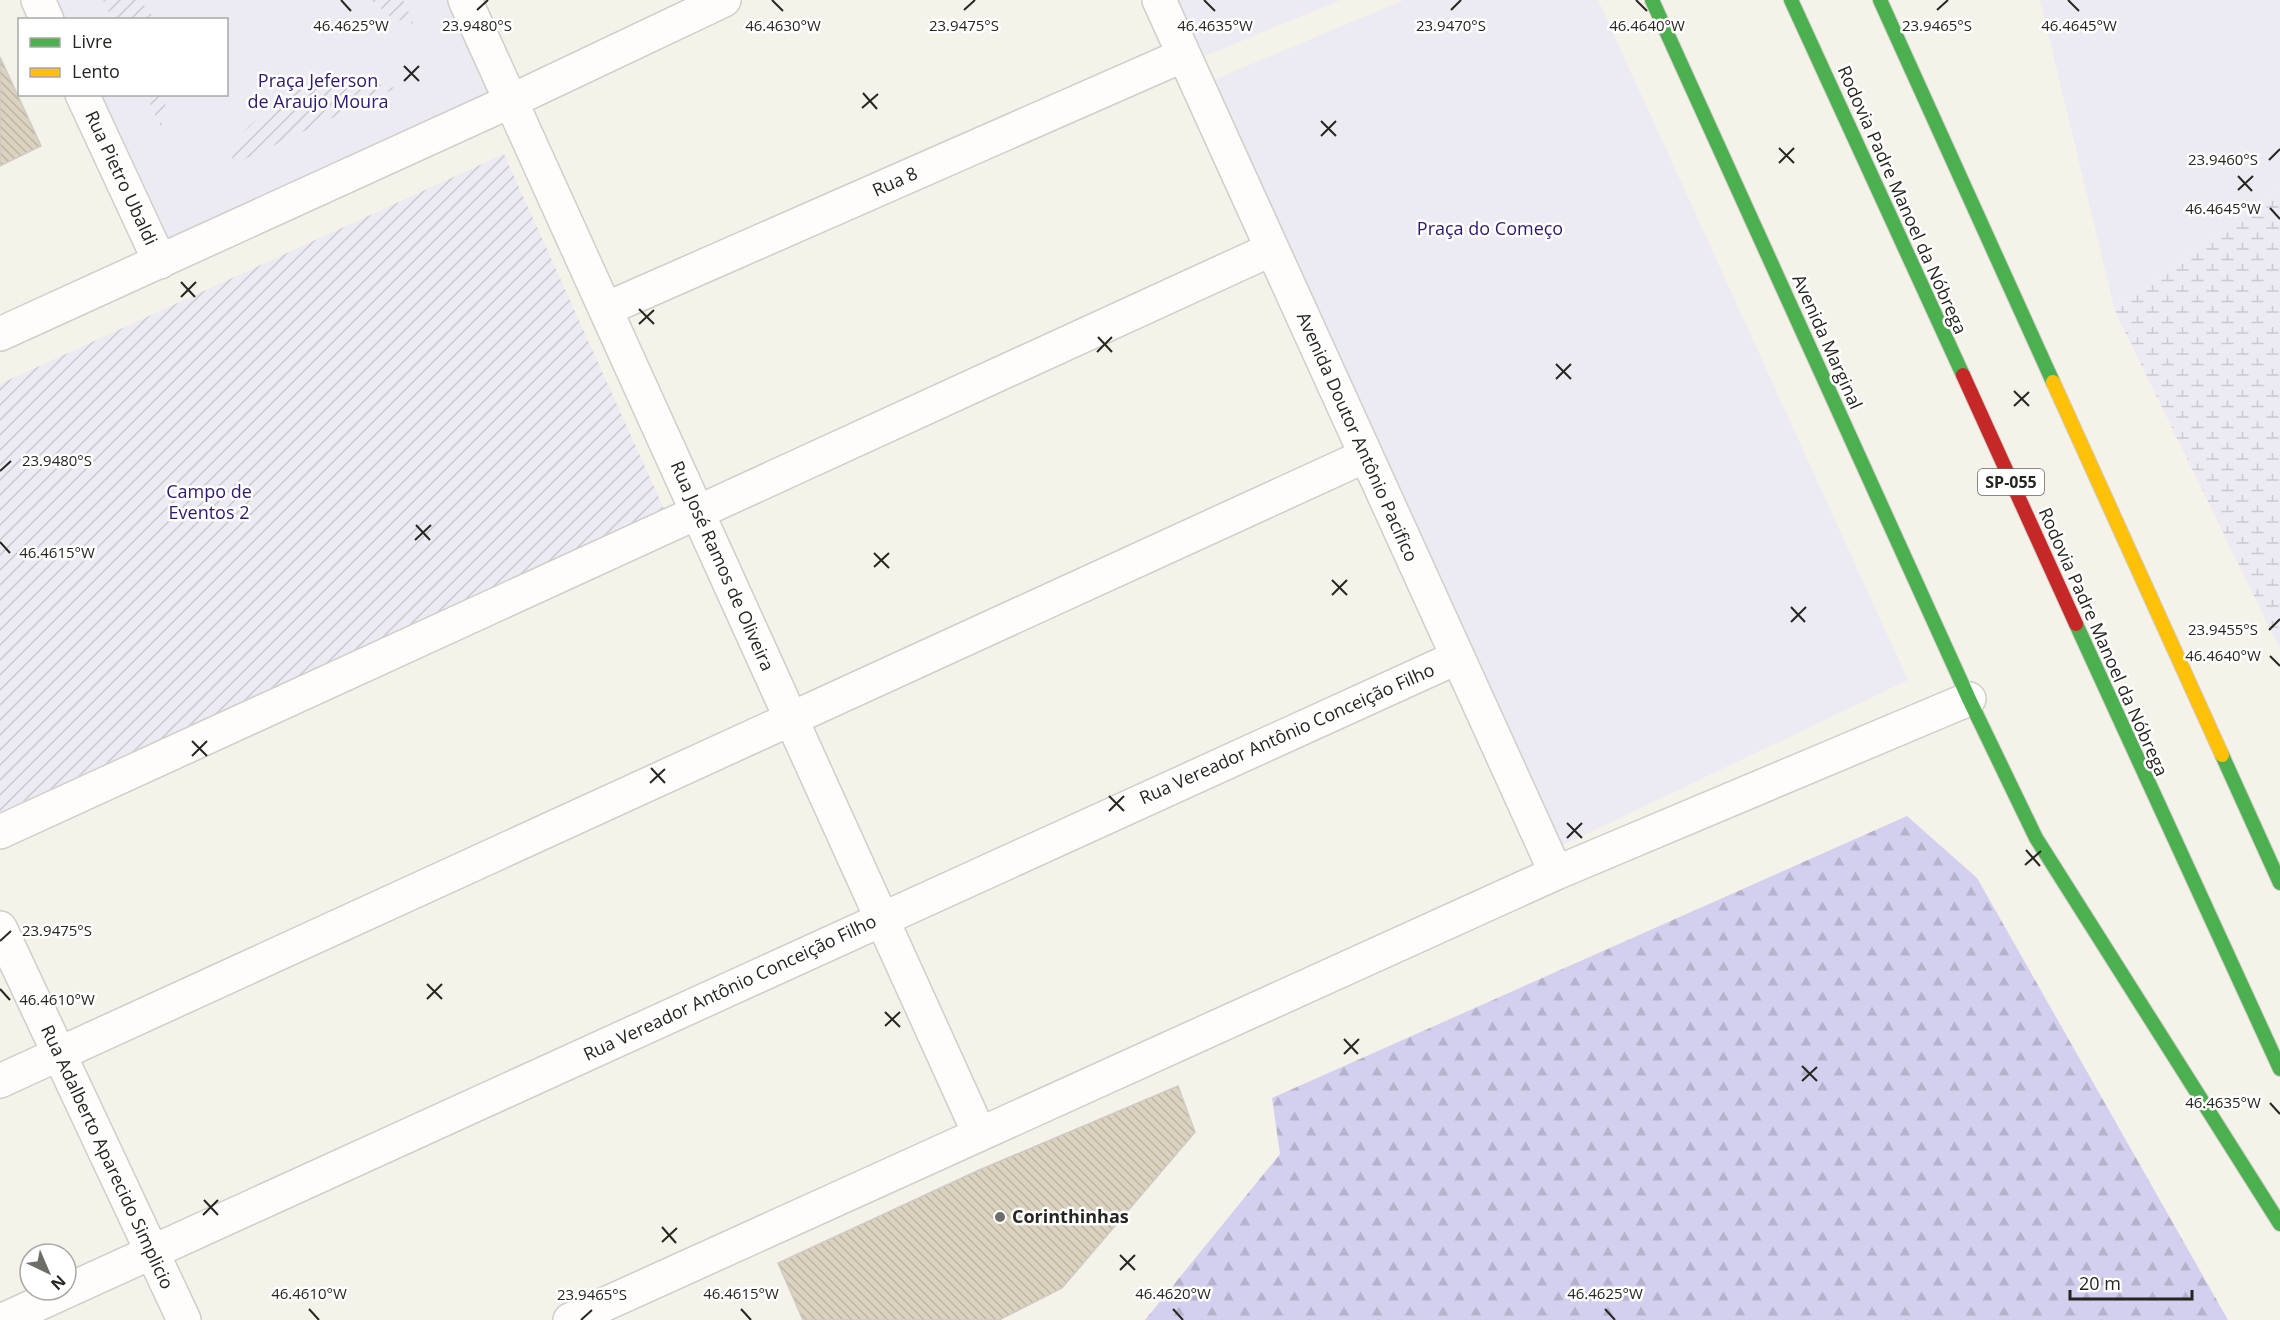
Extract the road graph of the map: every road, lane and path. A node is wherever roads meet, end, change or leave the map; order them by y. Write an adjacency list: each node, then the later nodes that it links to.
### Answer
1 (38, 0): 8 (street)
2 (465, 0): 11 (street, Rua José Ramos de Oliveira)
3 (724, 0): 11 (street)
4 (1159, 0): 9 (street, Avenida Doutor Antônio Pacifico)
5 (1652, 0): 19 (main road, Avenida Marginal)
6 (1791, 0): 27 (main road, Rodovia Padre Manoel da Nóbrega / SP-055)
7 (1880, 0): 23 (main road)
8 (46, 18)
9 (1184, 55): 12 (street, Avenida Doutor Antônio Pacifico); 14 (street, Rua 8)
10 (83, 96): 13 (street, Rua Pietro Ubaldi)
11 (511, 101): 13 (street); 14 (street, Rua José Ramos de Oliveira)
12 (1272, 249): 16 (street, Avenida Doutor Antônio Pacifico); 17 (street)
13 (160, 262): 15 (street)
14 (606, 309): 17 (street, Rua José Ramos de Oliveira)
15 (0, 333)
16 (1365, 456): 18 (street, Avenida Doutor Antônio Pacifico); 20 (street)
17 (698, 513): 20 (street, Rua José Ramos de Oliveira); 21 (street)
18 (1458, 657): 22 (street, Avenida Doutor Antônio Pacifico); 24 (street, Rua Vereador Antônio Conceição Filho)
19 (1969, 699): 22 (street); 30 (main road, Avenida Marginal)
20 (792, 719): 24 (street, Rua José Ramos de Oliveira); 26 (street)
21 (0, 832)
22 (1556, 873): 29 (street)
23 (2280, 882)
24 (882, 919): 29 (street, Rua José Ramos de Oliveira); 31 (street, Rua Vereador Antônio Conceição Filho)
25 (0, 928): 26 (street, Rua Adalberto Aparecido Simplicio)
26 (59, 1054): 28 (street); 31 (street, Rua Adalberto Aparecido Simplicio)
27 (2280, 1068)
28 (0, 1081)
29 (979, 1133): 34 (street)
30 (2280, 1224)
31 (152, 1252): 32 (street, Rua Vereador Antônio Conceição Filho); 33 (street, Rua Adalberto Aparecido Simplicio)
32 (3, 1320)
33 (184, 1320)
34 (570, 1320)

